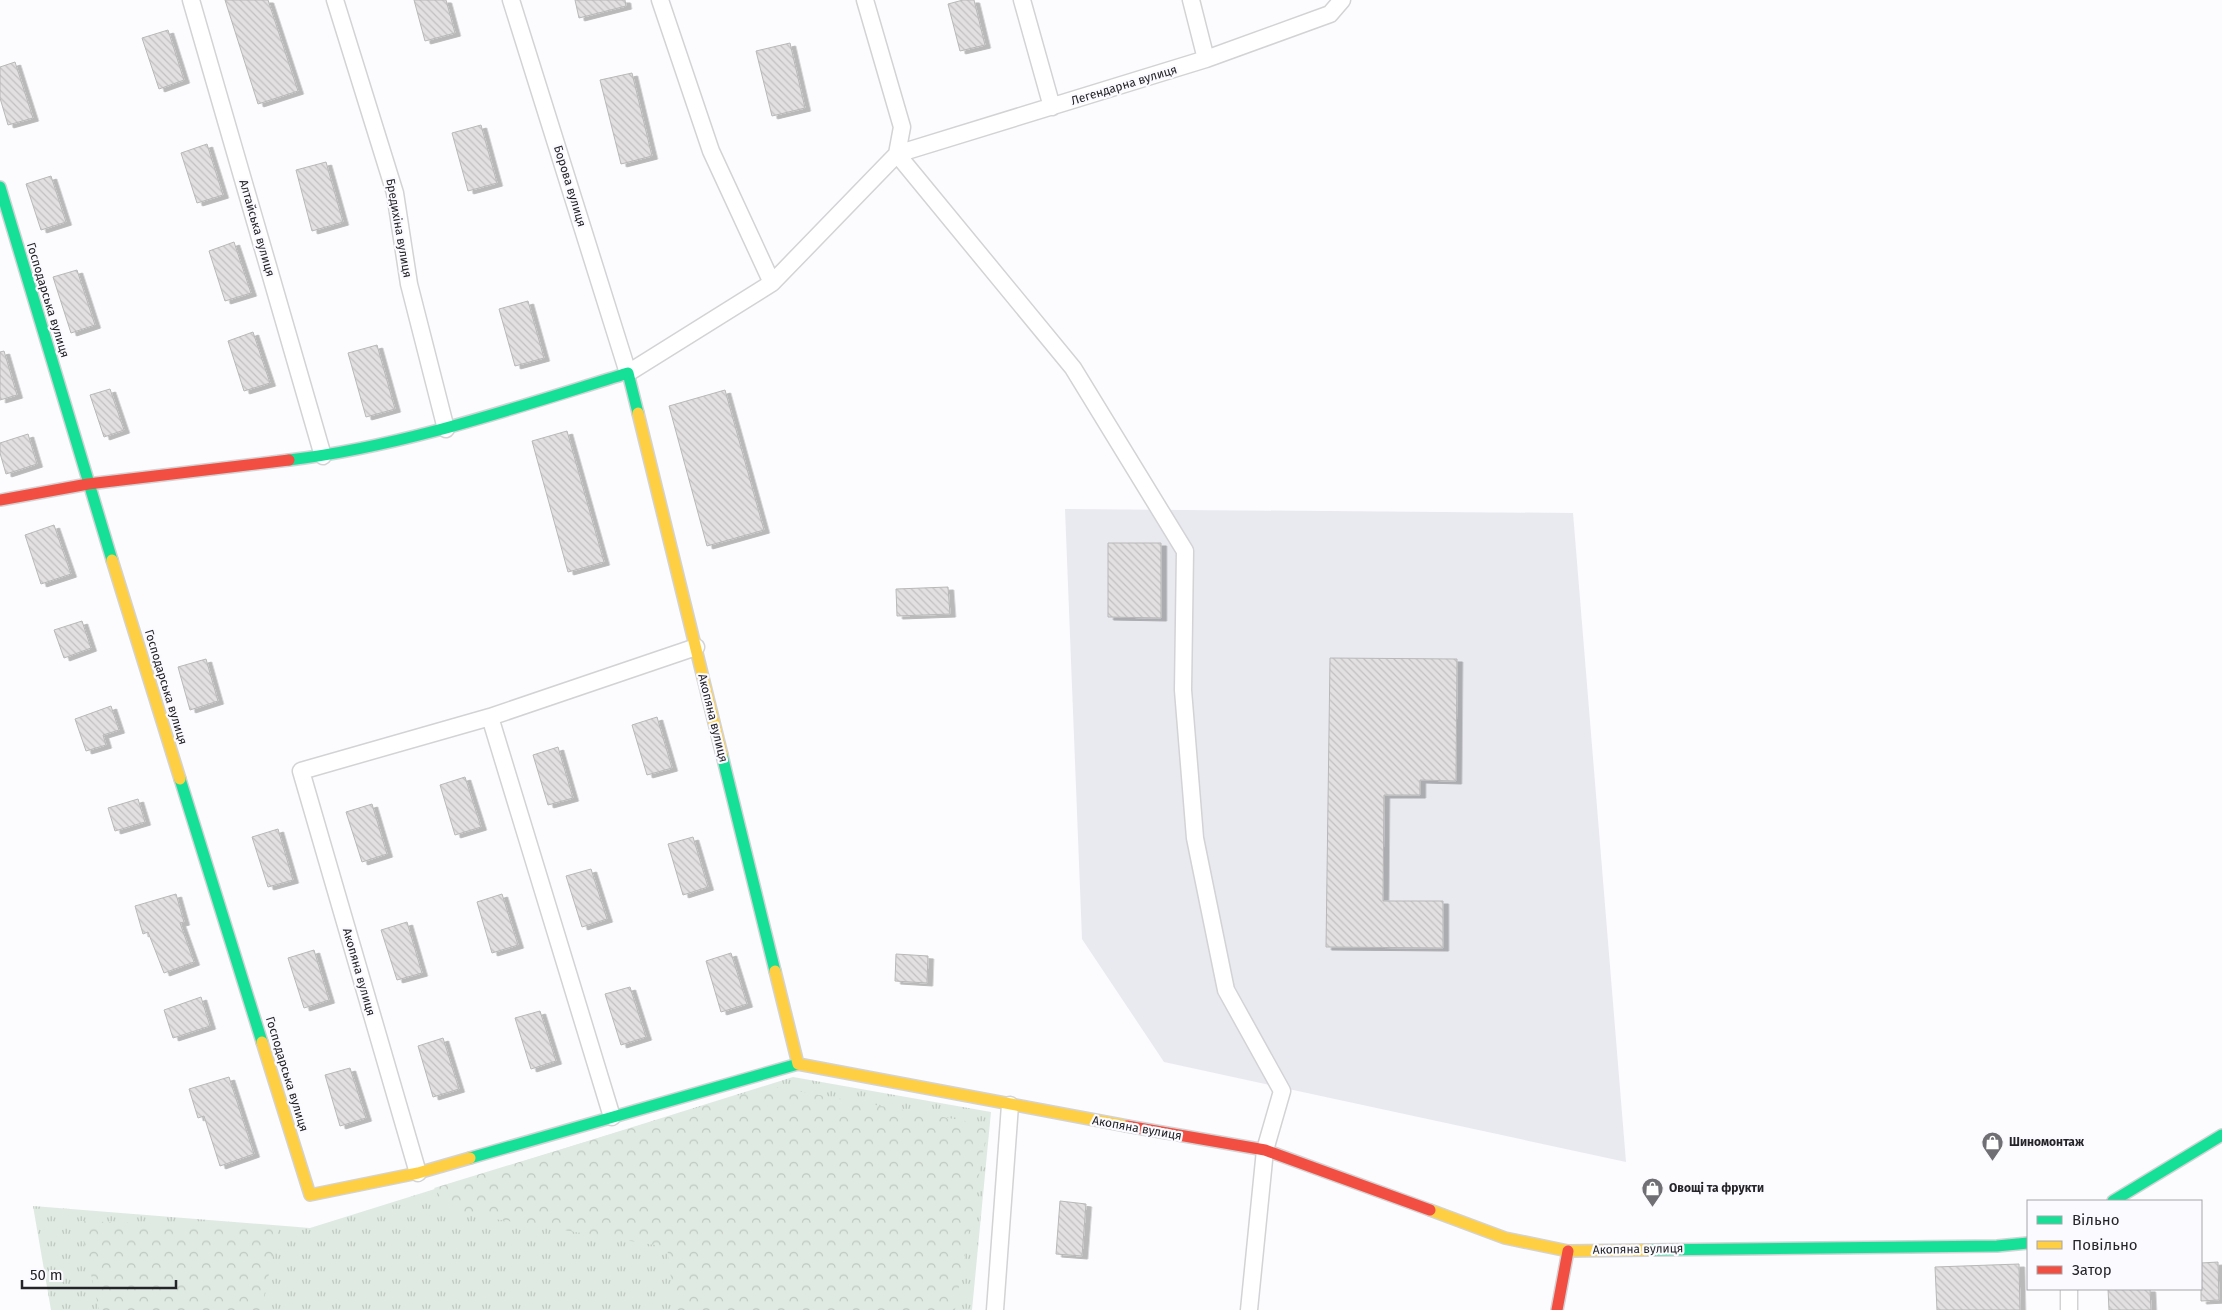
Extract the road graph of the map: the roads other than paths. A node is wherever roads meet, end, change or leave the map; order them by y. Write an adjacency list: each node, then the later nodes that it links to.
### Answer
1 (191, 0): 16 (street, Алтайська вулиця)
2 (335, 0): 15 (street, Бредихіна вулиця)
3 (511, 0): 14 (street, Борова вулиця)
4 (660, 0): 13 (street)
5 (865, 0): 11 (street)
6 (1022, 0): 10 (street)
7 (1191, 0): 9 (street)
8 (1342, 0): 9 (street, Легендарна вулиця)
9 (1206, 59): 10 (street, Легендарна вулиця)
10 (1052, 107): 11 (street, Легендарна вулиця)
11 (898, 154): 13 (street); 25 (street)
12 (0, 187): 17 (main road, Господарська вулиця)
13 (772, 284): 14 (street)
14 (628, 373): 15 (main road); 19 (main road, Акопяна вулиця)
15 (446, 429): 16 (main road)
16 (322, 456): 17 (main road)
17 (88, 484): 18 (main road); 27 (main road, Господарська вулиця)
18 (0, 500)
19 (696, 647): 20 (street); 21 (main road, Акопяна вулиця)
20 (490, 717): 23 (street); 26 (street, Акопяна вулиця)
21 (798, 1064): 22 (main road, Акопяна вулиця); 23 (main road, Акопяна вулиця)
22 (1010, 1106): 25 (main road, Акопяна вулиця); 32 (street)
23 (612, 1117): 26 (main road, Акопяна вулиця)
24 (2222, 1134): 28 (main road)
25 (1265, 1150): 30 (main road, Акопяна вулиця); 33 (street)
26 (418, 1173): 27 (main road, Акопяна вулиця)
27 (310, 1195)
28 (2115, 1200)
29 (2027, 1243): 30 (main road, Акопяна вулиця)
30 (1568, 1251): 34 (main road)
31 (2069, 1290): 35 (street)
32 (995, 1310)
33 (1250, 1310)
34 (1557, 1310)
35 (2069, 1310)

